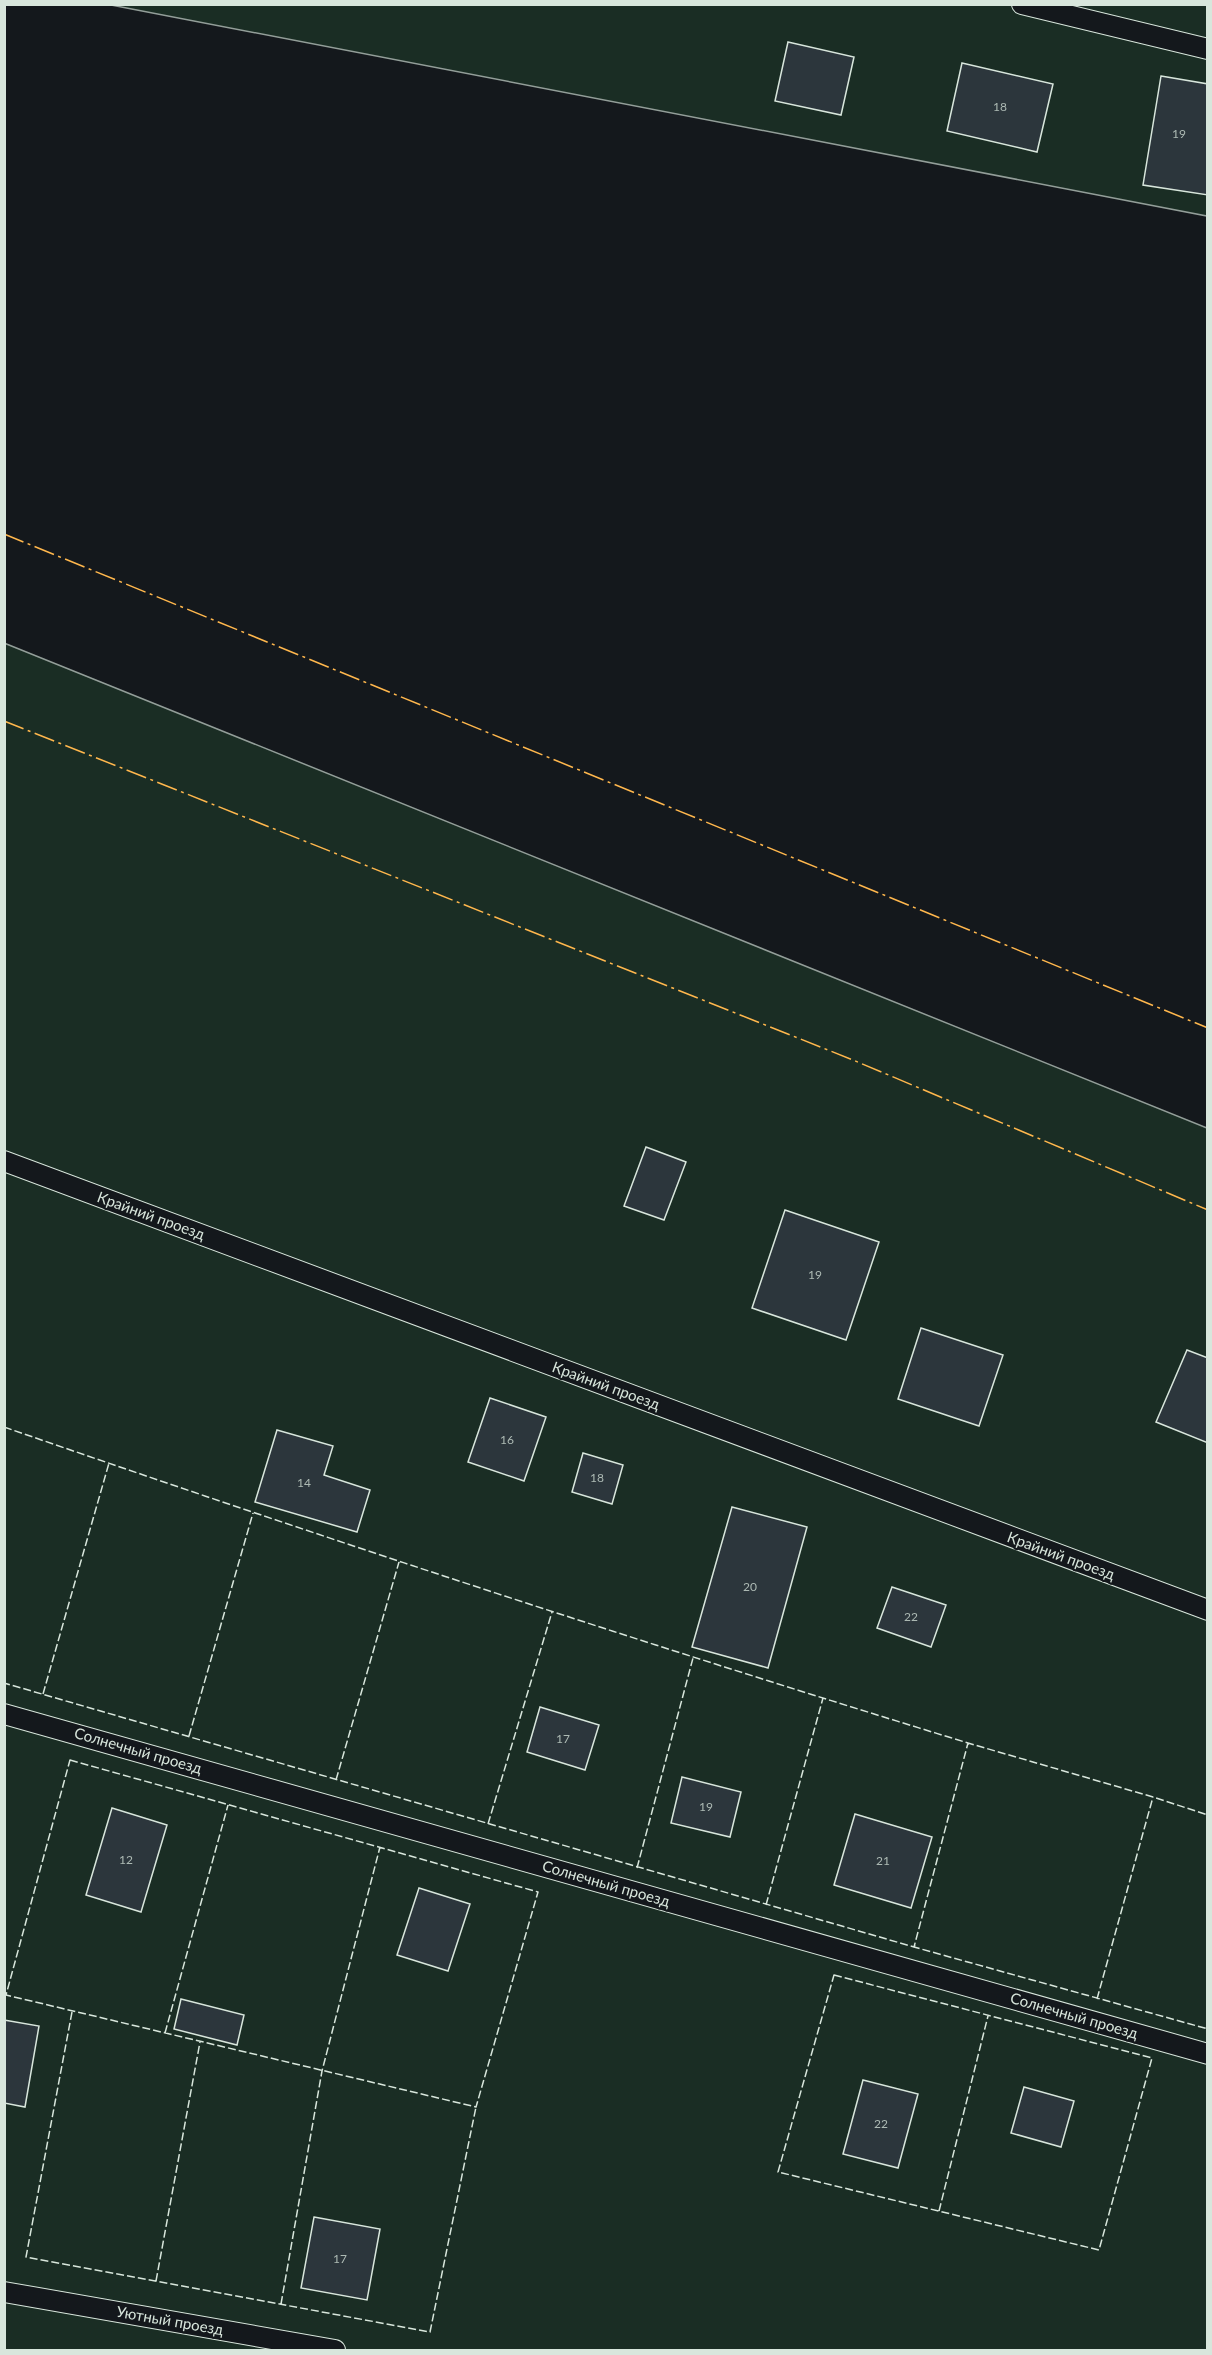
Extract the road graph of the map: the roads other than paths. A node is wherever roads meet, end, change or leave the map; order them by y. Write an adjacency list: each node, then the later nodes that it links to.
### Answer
1 (1022, 4): 2 (lane)
2 (1208, 49)
3 (4, 1161): 4 (lane, Крайний проезд)
4 (1208, 1610)
5 (4, 1714): 6 (lane, Солнечный проезд)
6 (1208, 2054)
7 (4, 2292): 8 (lane, Уютный проезд)
8 (335, 2350)

